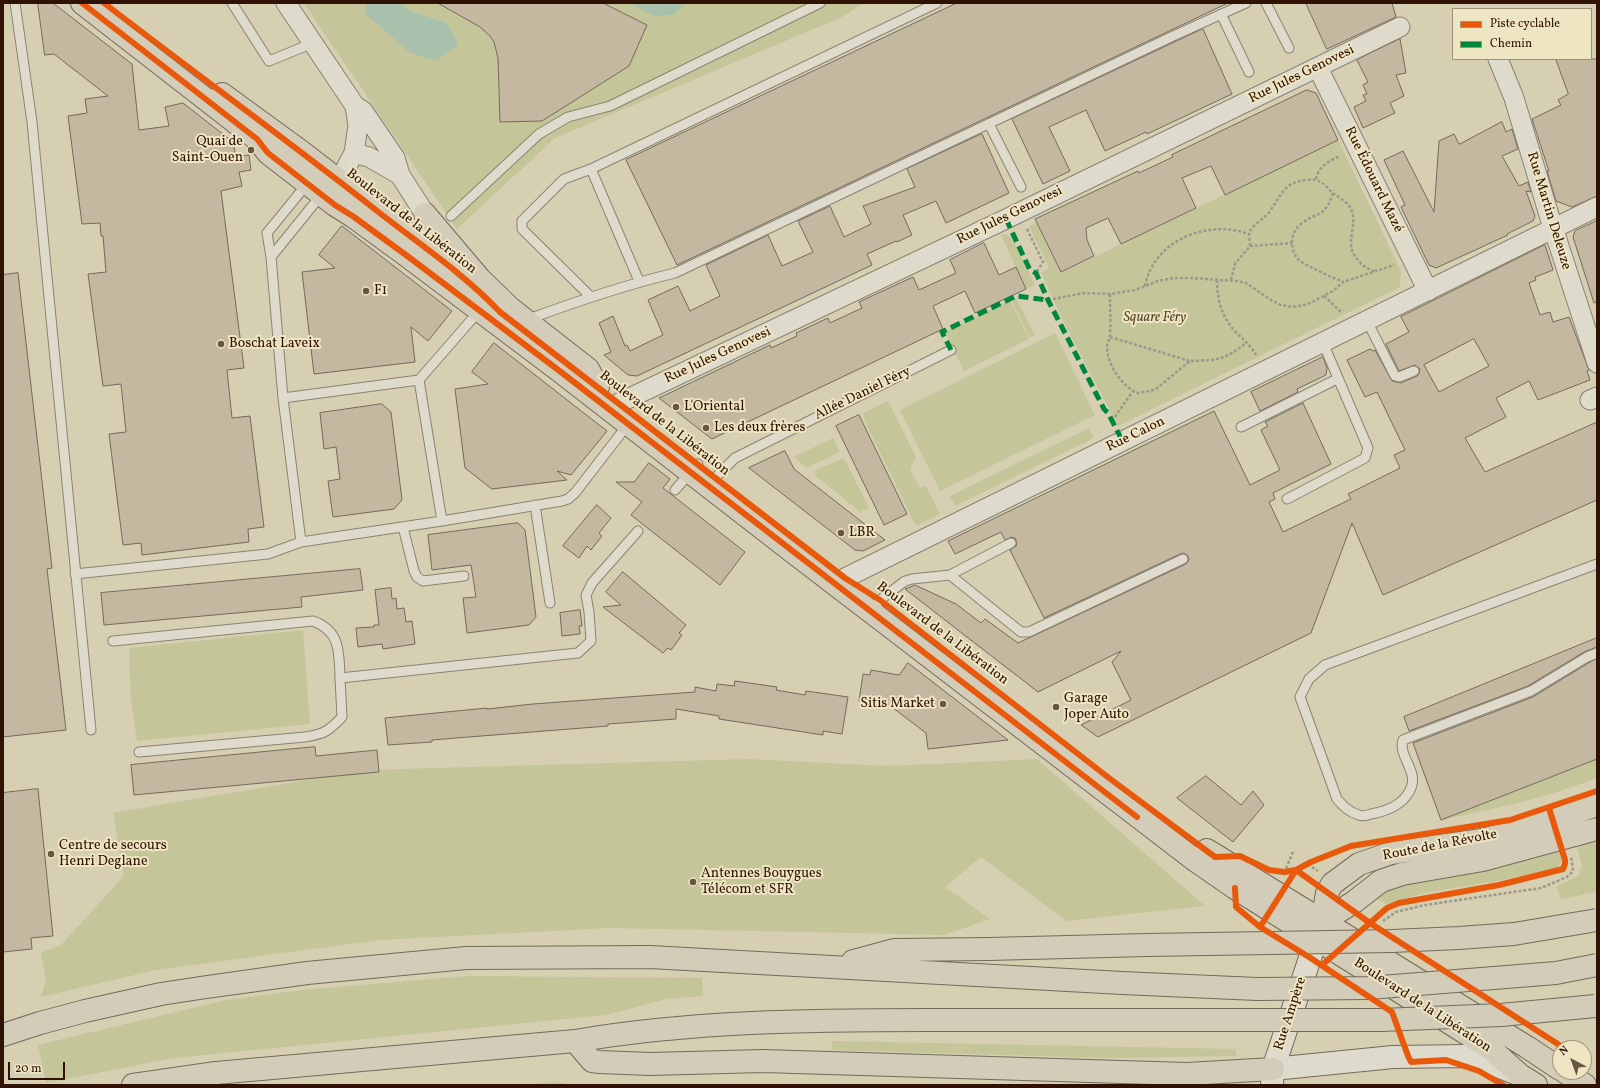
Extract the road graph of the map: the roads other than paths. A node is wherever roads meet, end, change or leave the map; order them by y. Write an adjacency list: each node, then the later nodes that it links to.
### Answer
1 (15, 3): 57 (lane)
2 (82, 3): 23 (main road, Boulevard de la Libération)
3 (104, 3): 23 (main road, Boulevard de la Libération)
4 (232, 3): 12 (lane)
5 (286, 3): 12 (street)
6 (820, 3): 26 (lane)
7 (937, 3): 20 (lane)
8 (1246, 3): 10 (lane)
9 (1266, 3): 13 (lane)
10 (1220, 14): 16 (lane); 18 (lane)
11 (1400, 28): 15 (street, Rue Jules Genovesi)
12 (312, 43): 17 (street)
13 (1288, 48)
14 (1498, 60): 27 (street, Rue Martin Deleuze)
15 (1318, 68): 31 (street, Rue Édouard Mazé); 43 (street, Rue Jules Genovesi)
16 (1249, 72)
17 (355, 106): 19 (street); 21 (street)
18 (989, 124): 22 (lane); 30 (lane)
19 (354, 153): 21 (street); 23 (street)
20 (591, 169): 30 (lane); 32 (lane)
21 (400, 175): 25 (street)
22 (1021, 187)
23 (324, 189): 28 (main road, Boulevard de la Libération); 29 (lane); 29 (lane); 33 (main road, Boulevard de la Libération)
24 (1597, 207): 27 (street, Rue Calon)
25 (425, 214): 28 (street); 35 (main road)
26 (451, 216)
27 (1553, 228): 31 (street, Rue Calon); 38 (street, Rue Martin Deleuze)
28 (435, 255): 35 (main road, Boulevard de la Libération)
29 (271, 257): 42 (lane)
30 (639, 281): 32 (lane)
31 (1428, 291): 34 (street, Rue Calon)
32 (591, 297): 35 (lane)
33 (479, 311): 41 (lane); 43 (main road, Boulevard de la Libération)
34 (1367, 321): 36 (street, Rue Calon); 39 (lane)
35 (520, 322): 43 (main road, Boulevard de la Libération)
36 (1323, 343): 40 (lane); 60 (street, Rue Calon)
37 (951, 350): 46 (lane, Allée Daniel Féry)
38 (1597, 364)
39 (1414, 371)
40 (1337, 379): 44 (lane); 48 (lane)
41 (420, 380): 42 (lane); 50 (lane)
42 (283, 398): 53 (lane)
43 (627, 415): 45 (main road, Boulevard de la Libération); 49 (lane)
44 (1241, 427)
45 (694, 468): 46 (main road, Boulevard de la Libération); 47 (lane); 62 (main road, Boulevard de la Libération)
46 (715, 478): 60 (main road, Boulevard de la Libération)
47 (675, 490)
48 (1287, 499)
49 (535, 505): 50 (lane); 61 (lane)
50 (442, 521): 51 (lane)
51 (404, 527): 53 (lane); 59 (lane)
52 (638, 530): 65 (lane)
53 (301, 542): 57 (lane)
54 (1011, 543): 58 (lane)
55 (1183, 559): 58 (lane)
56 (1597, 564): 64 (lane)
57 (75, 574): 66 (lane)
58 (950, 575): 62 (lane)
59 (464, 576)
60 (845, 578): 62 (main road, Boulevard de la Libération)
61 (550, 604)
62 (875, 606): 73 (main road, Boulevard de la Libération)
63 (113, 641): 65 (lane)
64 (1597, 653)
65 (340, 678): 67 (lane)
66 (90, 730)
67 (139, 752)
68 (1597, 805): 70 (main road, Route de la Révolte)
69 (1597, 815): 70 (main road)
70 (1560, 818): 73 (main road, Route de la Révolte)
71 (1597, 829): 73 (main road, Route de la Révolte)
72 (1597, 920): 75 (main road, bridge)
73 (1319, 930): 79 (main road, Boulevard de la Libération); 80 (main road, Rue Ampère); 81 (main road, Boulevard de la Libération)
74 (1597, 965): 75 (main road, bridge)
75 (832, 966): 77 (main road)
76 (1596, 1005): 78 (main road, bridge)
77 (3, 1035)
78 (575, 1042): 80 (main road); 82 (main road)
79 (1552, 1063)
80 (1272, 1077): 81 (main road)
81 (1528, 1080)
82 (133, 1085)

